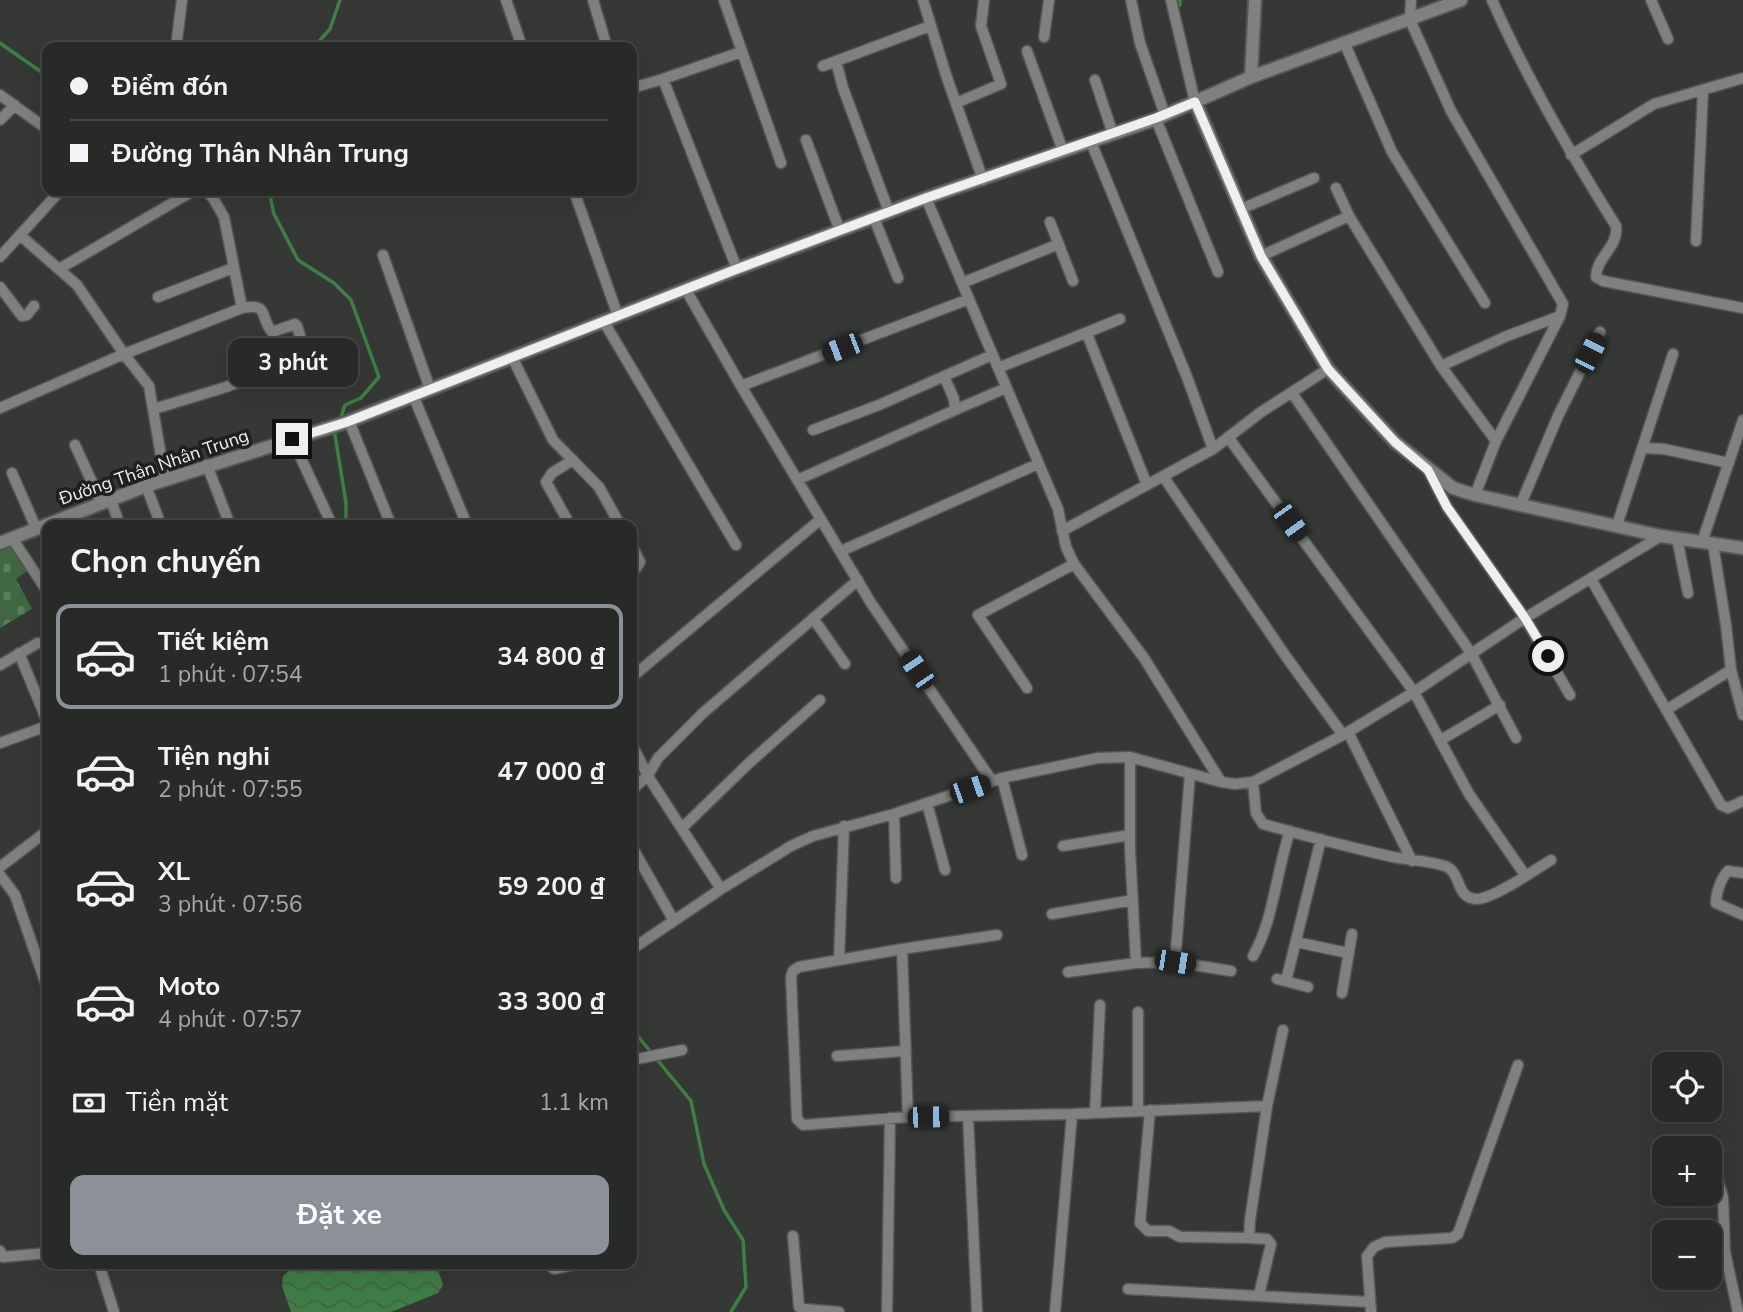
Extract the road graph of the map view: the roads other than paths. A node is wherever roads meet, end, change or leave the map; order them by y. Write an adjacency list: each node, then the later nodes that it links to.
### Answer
1 (183, 0): 19 (street)
2 (506, 0): 20 (street)
3 (593, 0): 21 (street)
4 (724, 0): 24 (street)
5 (923, 0): 16 (street)
6 (984, 0): 35 (street)
7 (1049, 0): 17 (street)
8 (1131, 0): 37 (street)
9 (1171, 0): 34 (street)
10 (1255, 0): 27 (street)
11 (1411, 0): 15 (street)
12 (1461, 0): 15 (street, Đường Thân Nhân Trung)
13 (1492, 0): 44 (street)
14 (1651, 0): 18 (street)
15 (1410, 20): 22 (street, Đường Thân Nhân Trung); 82 (street)
16 (930, 26): 25 (street); 35 (street)
17 (1044, 37)
18 (1668, 39)
19 (177, 42)
20 (520, 42)
21 (606, 42)
22 (1344, 42): 27 (street, Đường Thân Nhân Trung); 77 (street)
23 (1027, 51): 43 (street)
24 (741, 52): 29 (street); 45 (street)
25 (835, 61): 26 (street); 55 (street)
26 (823, 66)
27 (1251, 77): 34 (street, Đường Thân Nhân Trung)
28 (1743, 78): 32 (street)
29 (663, 79): 31 (street); 68 (street)
30 (1095, 80): 40 (street)
31 (637, 87)
32 (1703, 90): 44 (street); 61 (street)
33 (0, 95): 36 (street)
34 (1195, 102): 37 (street, Đường Thân Nhân Trung); 54 (street)
35 (956, 103): 47 (street)
36 (15, 105): 38 (street); 39 (street)
37 (1161, 117): 40 (street, Đường Thân Nhân Trung); 69 (street)
38 (0, 120)
39 (42, 124)
40 (1114, 134): 42 (street, Đường Thân Nhân Trung)
41 (806, 140): 59 (street)
42 (1091, 142): 43 (street, Đường Thân Nhân Trung); 111 (street)
43 (1063, 151): 47 (street, Đường Thân Nhân Trung)
44 (1571, 155): 80 (street)
45 (781, 163)
46 (1314, 178): 54 (street)
47 (983, 180): 53 (street, Đường Thân Nhân Trung)
48 (1336, 188): 56 (street)
49 (56, 196): 60 (street)
50 (184, 196): 67 (street)
51 (211, 196): 66 (street)
52 (576, 196): 81 (street)
53 (926, 198): 55 (street, Đường Thân Nhân Trung); 72 (street)
54 (1241, 209): 64 (street)
55 (889, 212): 57 (street, Đường Thân Nhân Trung)
56 (1349, 216): 64 (street); 91 (street)
57 (874, 218): 59 (street, Đường Thân Nhân Trung); 70 (street)
58 (1050, 222): 62 (street)
59 (840, 231): 68 (street, Đường Thân Nhân Trung)
60 (21, 236): 65 (street); 67 (street)
61 (1696, 241)
62 (1059, 244): 71 (street); 72 (street)
63 (383, 255): 97 (street)
64 (1261, 256): 93 (street)
65 (0, 257)
66 (233, 268): 75 (street); 79 (street)
67 (59, 269): 87 (street)
68 (737, 269): 74 (street, Đường Thân Nhân Trung)
69 (1218, 272)
70 (898, 278)
71 (1073, 281)
72 (962, 283): 76 (street)
73 (0, 286): 78 (street)
74 (686, 290): 81 (street, Đường Thân Nhân Trung); 95 (street)
75 (158, 297)
76 (969, 299): 89 (street); 95 (street)
77 (1485, 303)
78 (34, 306)
79 (242, 308): 87 (street); 101 (street)
80 (1743, 308)
81 (618, 316): 84 (street, Đường Thân Nhân Trung)
82 (1560, 316): 91 (street); 108 (street)
83 (1120, 319): 86 (street)
84 (604, 322): 90 (street, Đường Thân Nhân Trung); 144 (street)
85 (1600, 332): 125 (street)
86 (1087, 334): 92 (street); 121 (street)
87 (124, 354): 100 (street); 101 (street)
88 (1673, 354): 110 (street)
89 (992, 355): 92 (street); 94 (street)
90 (512, 357): 97 (street, Đường Thân Nhân Trung); 112 (street)
91 (1441, 366): 108 (street)
92 (998, 368): 96 (street)
93 (1328, 369): 98 (street); 116 (street)
94 (944, 376): 102 (street); 105 (street)
95 (741, 386): 120 (street)
96 (1006, 388): 102 (street); 114 (street)
97 (430, 389): 99 (street, Đường Thân Nhân Trung)
98 (1292, 393): 106 (street); 156 (street)
99 (413, 395): 104 (street, Đường Thân Nhân Trung); 133 (street)
100 (0, 408)
101 (154, 409): 119 (street)
102 (954, 410): 120 (street)
103 (1743, 420): 113 (street)
104 (348, 421): 107 (street, Đường Thân Nhân Trung); 132 (street)
105 (813, 430)
106 (1228, 438): 111 (street); 162 (street)
107 (292, 439): 115 (street, Đường Thân Nhân Trung); 131 (street)
108 (1496, 441): 123 (street)
109 (75, 445): 124 (street)
110 (1642, 448): 113 (street); 136 (street)
111 (1213, 449): 118 (street)
112 (573, 460): 134 (street); 135 (street)
113 (1729, 463): 143 (street)
114 (1038, 464): 139 (street); 146 (street)
115 (206, 465): 119 (street, Đường Thân Nhân Trung); 130 (street)
116 (1428, 470): 123 (street); 153 (street)
117 (12, 473): 138 (street)
118 (1163, 476): 121 (street); 170 (street)
119 (165, 479): 122 (street, Đường Thân Nhân Trung)
120 (797, 480): 126 (street)
121 (1147, 485): 139 (street)
122 (146, 486): 124 (street, Đường Thân Nhân Trung); 129 (street)
123 (1475, 495): 125 (street)
124 (106, 500): 127 (street, Đường Thân Nhân Trung); 128 (street)
125 (1520, 506): 136 (street)
126 (821, 519): 146 (street); 160 (street)
127 (56, 520)
128 (117, 520)
129 (159, 520)
130 (228, 520)
131 (330, 520)
132 (389, 520)
133 (465, 520)
134 (567, 520)
135 (617, 520)
136 (1617, 525): 140 (street)
137 (42, 526): 138 (street, Đường Thân Nhân Trung)
138 (36, 528): 142 (street, Đường Thân Nhân Trung)
139 (1062, 531): 147 (street)
140 (1661, 536): 141 (street); 148 (street)
141 (1677, 538): 143 (street); 151 (street)
142 (6, 540): 150 (street)
143 (1707, 543): 145 (street); 159 (street)
144 (736, 545)
145 (1742, 546)
146 (841, 551): 149 (street)
147 (1074, 564): 161 (street); 179 (street)
148 (1591, 579): 153 (street); 167 (street)
149 (858, 580): 152 (street); 178 (street)
150 (42, 585)
151 (1688, 593)
152 (813, 618): 157 (street); 177 (street)
153 (1525, 618): 156 (street); 163 (street)
154 (38, 643): 155 (street)
155 (19, 653): 158 (street); 166 (street)
156 (1471, 653): 162 (street); 165 (street)
157 (845, 664)
158 (0, 665)
159 (1731, 670): 167 (street); 168 (street)
160 (637, 673)
161 (1027, 688)
162 (1414, 692): 170 (street); 172 (street)
163 (1570, 695)
164 (820, 700): 186 (street)
165 (1500, 705): 171 (street); 172 (street)
166 (42, 709)
167 (1667, 710): 182 (street)
168 (1743, 715)
169 (42, 728): 173 (street)
170 (1345, 734): 180 (street); 195 (street)
171 (1517, 738)
172 (1441, 740): 200 (street)
173 (0, 743)
174 (637, 754): 177 (street)
175 (1130, 757): 176 (street); 178 (street); 189 (street)
176 (1190, 774): 179 (street); 215 (street)
177 (648, 775): 181 (street); 186 (street)
178 (997, 780): 183 (street); 192 (street)
179 (1221, 782): 180 (street)
180 (1253, 782): 187 (street)
181 (637, 785)
182 (1743, 801)
183 (927, 803): 184 (street); 197 (street)
184 (894, 814): 185 (street); 201 (street)
185 (844, 826): 202 (street); 214 (street)
186 (682, 828): 202 (street)
187 (1290, 831): 190 (street); 213 (street)
188 (42, 835): 196 (street)
189 (1130, 835): 191 (street); 203 (street)
190 (1321, 839): 195 (street); 209 (street)
191 (1063, 846)
192 (1022, 855)
193 (637, 856): 206 (street)
194 (1551, 860): 200 (street)
195 (1412, 861): 200 (street)
196 (0, 867)
197 (946, 870)
198 (1743, 873): 205 (street)
199 (0, 875): 219 (street)
200 (1525, 875)
201 (896, 878)
202 (721, 889): 206 (street)
203 (1133, 900): 204 (street); 216 (street)
204 (1052, 914)
205 (1743, 915)
206 (674, 921): 210 (street)
207 (1352, 934): 212 (street)
208 (997, 935): 211 (street)
209 (1296, 942): 212 (street); 220 (street)
210 (637, 946)
211 (902, 949): 214 (street); 226 (street)
212 (1348, 953): 221 (street)
213 (1253, 956)
214 (839, 960): 237 (street)
215 (1175, 962): 216 (street); 217 (street)
216 (1136, 963): 218 (street)
217 (1231, 971)
218 (1068, 972)
219 (42, 973)
220 (1308, 987)
221 (1342, 993)
222 (1100, 1005): 233 (street)
223 (1138, 1012): 232 (street)
224 (1283, 1030): 230 (street)
225 (682, 1050): 228 (street)
226 (905, 1051): 227 (street); 236 (street)
227 (837, 1056)
228 (637, 1059)
229 (1518, 1065): 246 (street)
230 (1267, 1106): 231 (street); 240 (street)
231 (1150, 1110): 232 (street); 240 (street)
232 (1138, 1111): 233 (street)
233 (1095, 1113): 234 (street)
234 (1072, 1114): 235 (street); 251 (street)
235 (968, 1116): 236 (street); 250 (street)
236 (908, 1117): 237 (street)
237 (890, 1118): 249 (street)
238 (1722, 1193): 252 (street)
239 (793, 1236): 248 (street)
240 (1249, 1238): 245 (street)
241 (42, 1253): 242 (street)
242 (1, 1256)
243 (101, 1269): 247 (street)
244 (1128, 1289): 245 (street)
245 (1259, 1295): 246 (street)
246 (1370, 1307)
247 (114, 1312)
248 (839, 1312)
249 (887, 1312)
250 (977, 1312)
251 (1055, 1312)
252 (1738, 1312)

